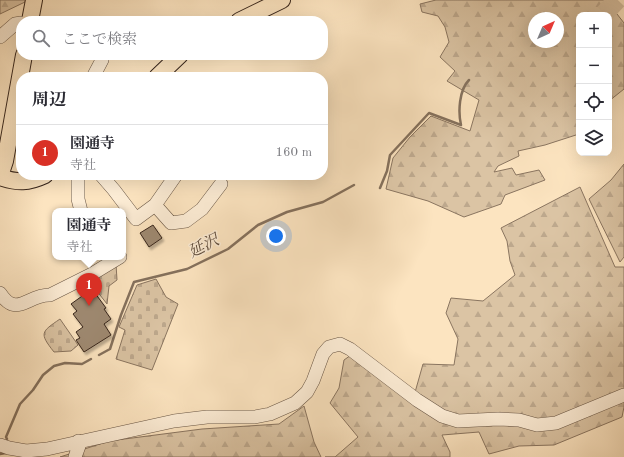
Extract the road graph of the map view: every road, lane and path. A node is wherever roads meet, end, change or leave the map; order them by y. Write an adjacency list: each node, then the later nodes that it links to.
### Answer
1 (34, 0): 3 (main road)
2 (282, 0): 4 (main road)
3 (31, 16)
4 (249, 16)
5 (16, 24): 6 (street)
6 (0, 37)
7 (23, 60): 10 (main road)
8 (102, 60): 11 (street)
9 (175, 60): 12 (main road)
10 (21, 72)
11 (96, 72)
12 (165, 72)
13 (16, 97): 14 (main road)
14 (0, 176): 15 (main road)
15 (32, 180)
16 (78, 180): 21 (street)
17 (105, 180): 20 (street)
18 (173, 180): 20 (street)
19 (221, 184): 20 (street)
20 (156, 205)
21 (80, 208)
22 (115, 260): 23 (street)
23 (0, 293)
24 (624, 394): 25 (street)
25 (78, 441): 26 (street); 27 (street)
26 (0, 445)
27 (75, 457)

